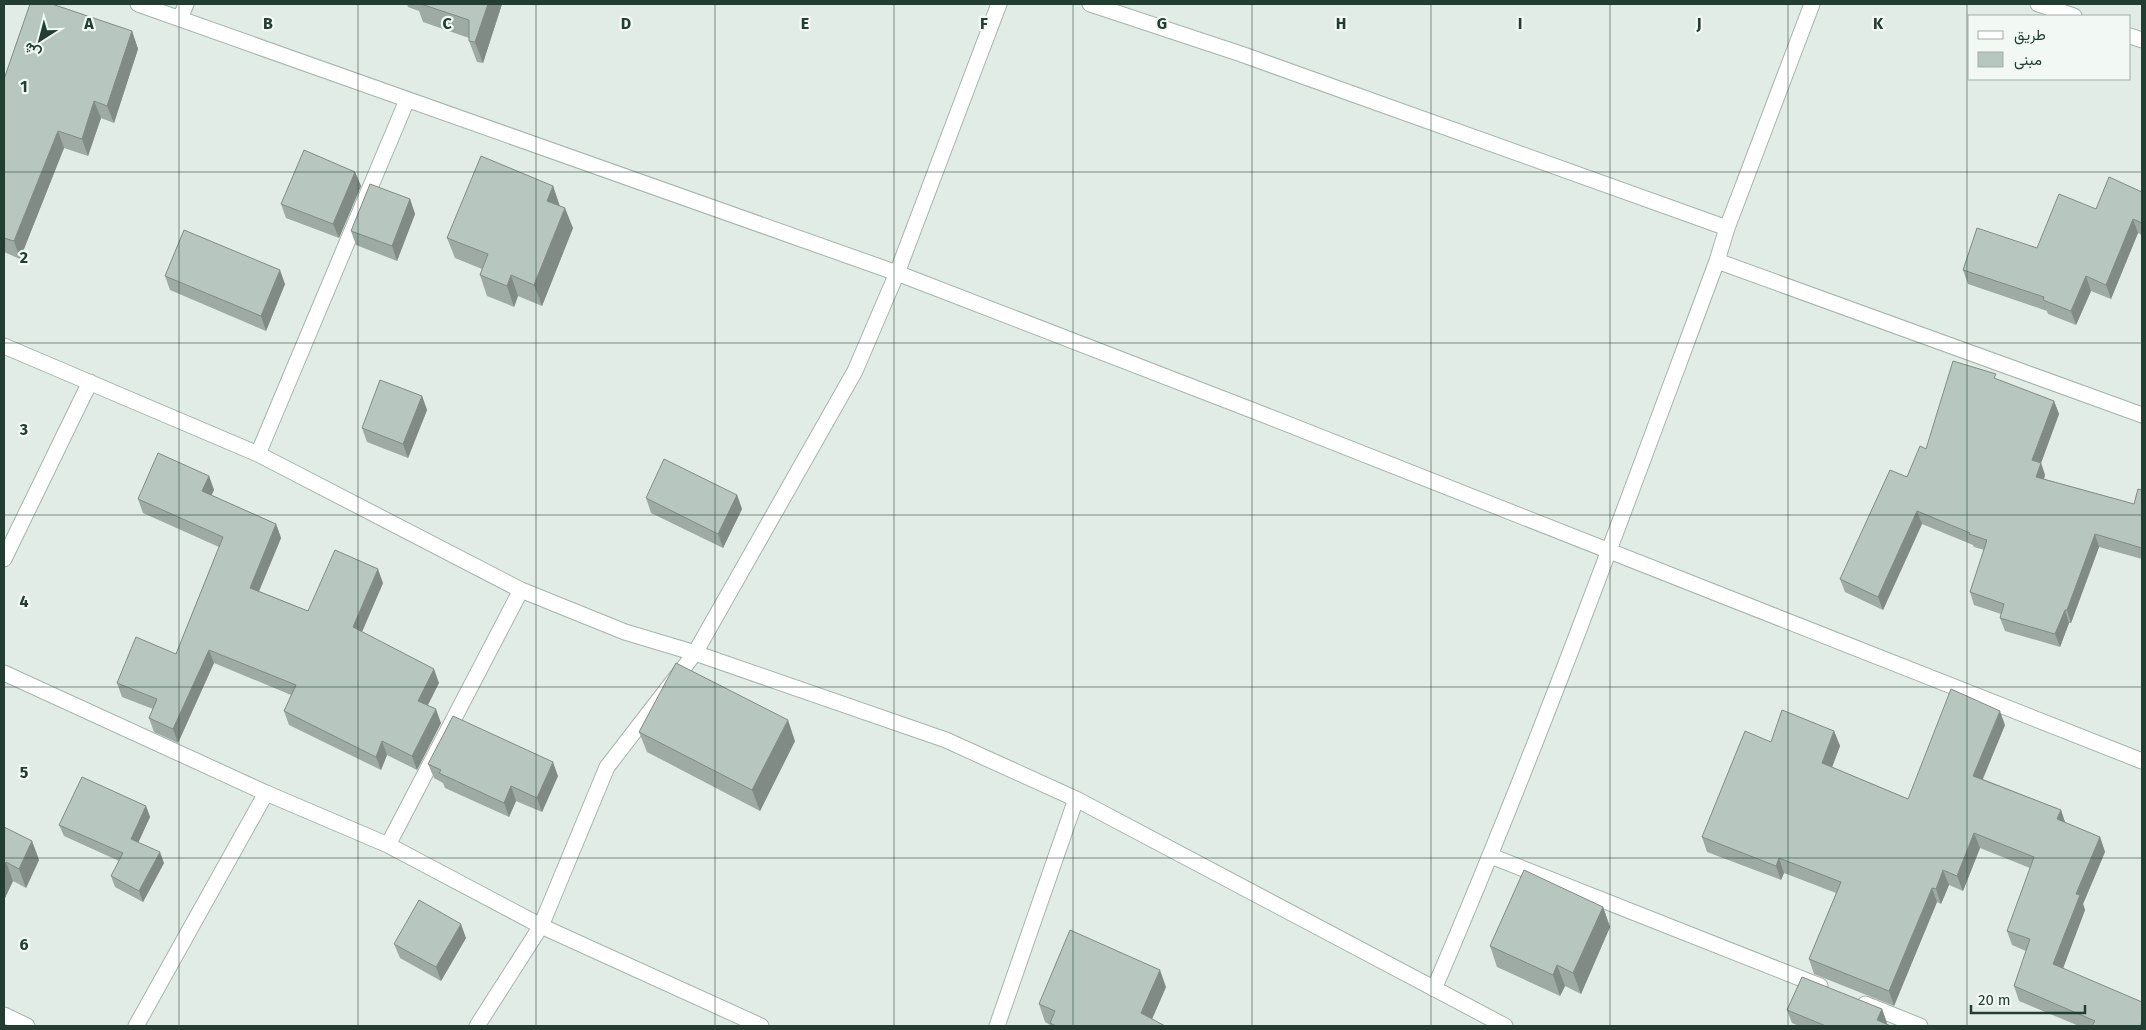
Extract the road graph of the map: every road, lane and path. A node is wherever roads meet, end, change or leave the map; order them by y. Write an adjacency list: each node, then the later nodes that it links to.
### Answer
1 (138, 4): 8 (street)
2 (186, 4): 8 (street)
3 (999, 4): 12 (street)
4 (1090, 4): 10 (street)
5 (1812, 4): 10 (street)
6 (2038, 4): 7 (street)
7 (2071, 15)
8 (180, 19): 9 (street)
9 (407, 100): 12 (street); 16 (street)
10 (1727, 228): 11 (street)
11 (1717, 261): 15 (street); 17 (street)
12 (897, 273): 17 (street); 20 (street)
13 (4, 346): 14 (street)
14 (90, 382): 16 (street); 18 (street)
15 (2142, 415)
16 (258, 454): 19 (street)
17 (1609, 551): 22 (street); 26 (street)
18 (4, 560)
19 (521, 590): 20 (street); 25 (street)
20 (695, 653): 24 (street); 27 (street)
21 (4, 673): 23 (street)
22 (2142, 761)
23 (266, 793): 25 (street); 33 (street)
24 (1076, 799): 28 (street); 36 (street)
25 (388, 845): 27 (street)
26 (1491, 856): 28 (street); 29 (street)
27 (541, 926): 34 (street); 35 (street)
28 (1434, 989): 37 (street)
29 (1829, 990)
30 (1847, 997): 38 (street)
31 (4, 1015): 32 (street)
32 (27, 1026)
33 (136, 1026)
34 (477, 1026)
35 (761, 1026)
36 (997, 1026)
37 (1505, 1026)
38 (1920, 1026)

